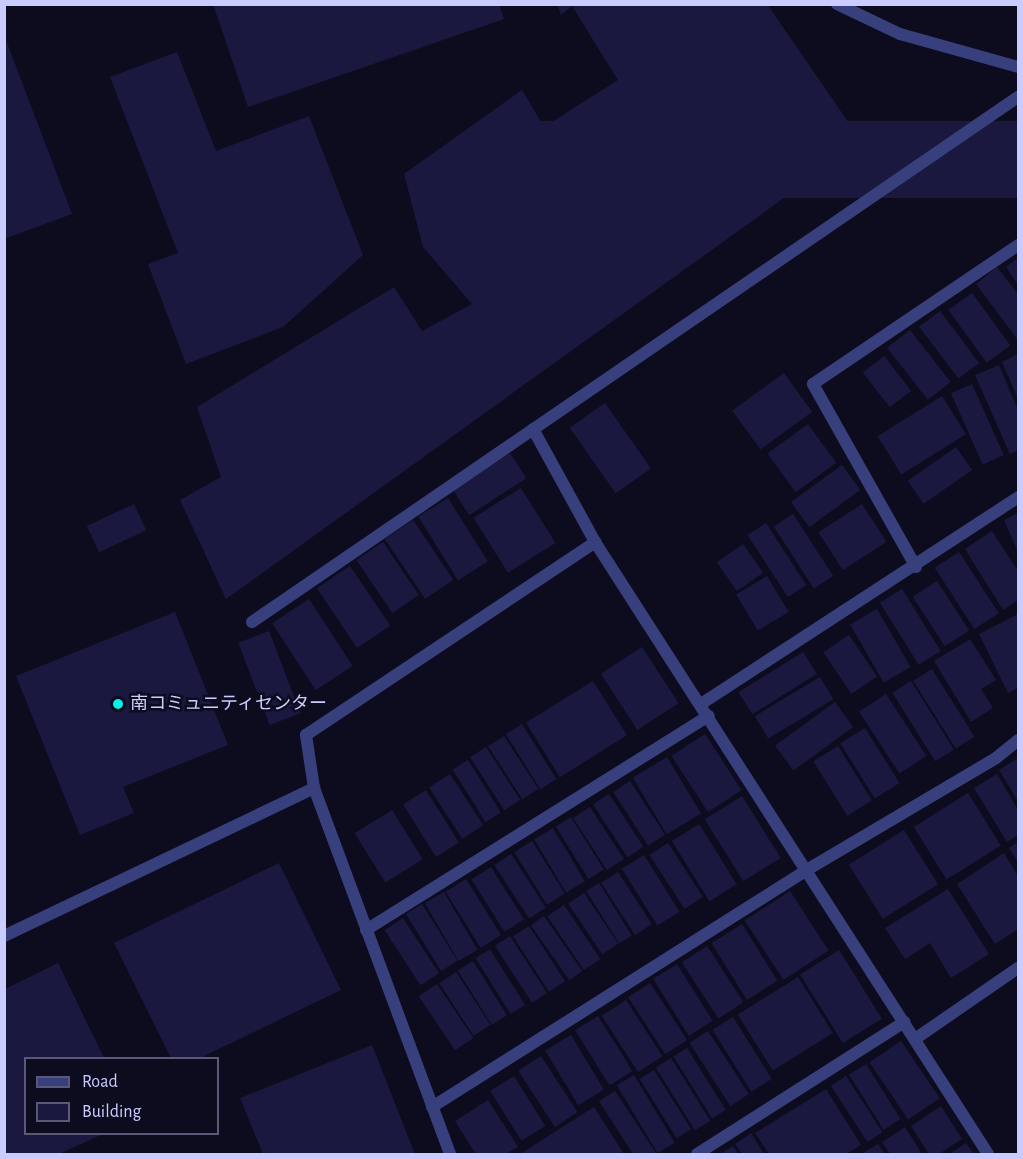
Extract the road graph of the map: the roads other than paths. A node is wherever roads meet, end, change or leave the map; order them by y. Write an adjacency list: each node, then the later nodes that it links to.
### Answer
1 (837, 4): 2 (street)
2 (1018, 67)
3 (1018, 97): 5 (street)
4 (1018, 245): 8 (street)
5 (533, 429): 7 (street); 9 (street)
6 (1018, 497): 8 (street)
7 (595, 542): 10 (street); 13 (street)
8 (916, 567): 10 (street)
9 (252, 622)
10 (701, 704): 11 (street)
11 (709, 716): 14 (street); 15 (street)
12 (1018, 740): 14 (street)
13 (314, 788): 15 (street); 16 (street)
14 (805, 871): 18 (street); 20 (street)
15 (366, 930): 20 (street)
16 (4, 936)
17 (1018, 968): 19 (street)
18 (904, 1022): 19 (street); 22 (street)
19 (915, 1039): 23 (street)
20 (432, 1107): 21 (street)
21 (450, 1155)
22 (697, 1155)
23 (988, 1155)

